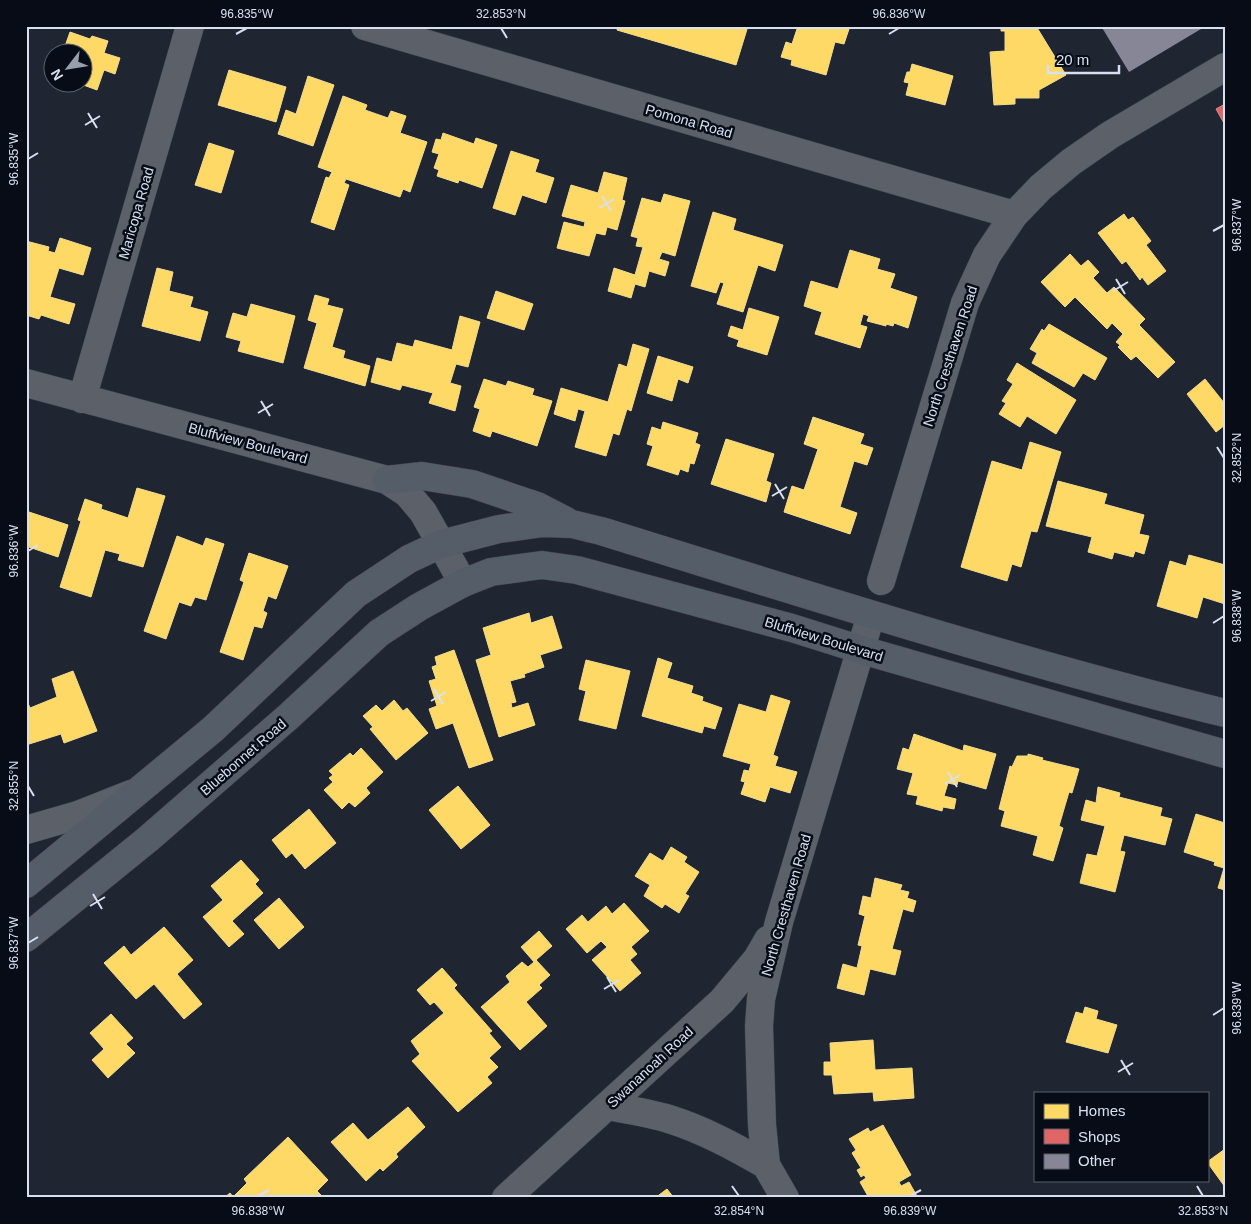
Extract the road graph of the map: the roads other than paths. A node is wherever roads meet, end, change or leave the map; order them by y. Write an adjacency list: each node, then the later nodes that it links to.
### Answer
1 (190, 26): 6 (street, Maricopa Road)
2 (364, 26): 4 (street, Pomona Road)
3 (1225, 67): 4 (street, North Cresthaven Road)
4 (1014, 215): 10 (street, North Cresthaven Road)
5 (26, 384): 6 (street, Bluffview Boulevard)
6 (82, 399): 7 (street, Bluffview Boulevard)
7 (386, 480): 8 (main road); 9 (street, Bluffview Boulevard)
8 (572, 524): 9 (main road); 12 (main road)
9 (441, 544): 11 (street, Bluffview Boulevard); 16 (main road)
10 (881, 582)
11 (463, 583): 13 (main road, Bluffview Boulevard); 20 (main road, Bluebonnet Road)
12 (871, 615): 13 (street, North Cresthaven Road); 14 (main road)
13 (862, 650): 15 (main road, Bluffview Boulevard); 19 (street, North Cresthaven Road)
14 (1225, 713)
15 (1225, 754)
16 (137, 792): 17 (street); 18 (main road)
17 (26, 830)
18 (26, 884)
19 (779, 922): 21 (street, Swananoah Road); 22 (street, North Cresthaven Road)
20 (26, 938)
21 (608, 1106): 22 (street); 23 (street, Swananoah Road)
22 (766, 1165): 24 (street, North Cresthaven Road)
23 (506, 1198)
24 (785, 1198)

